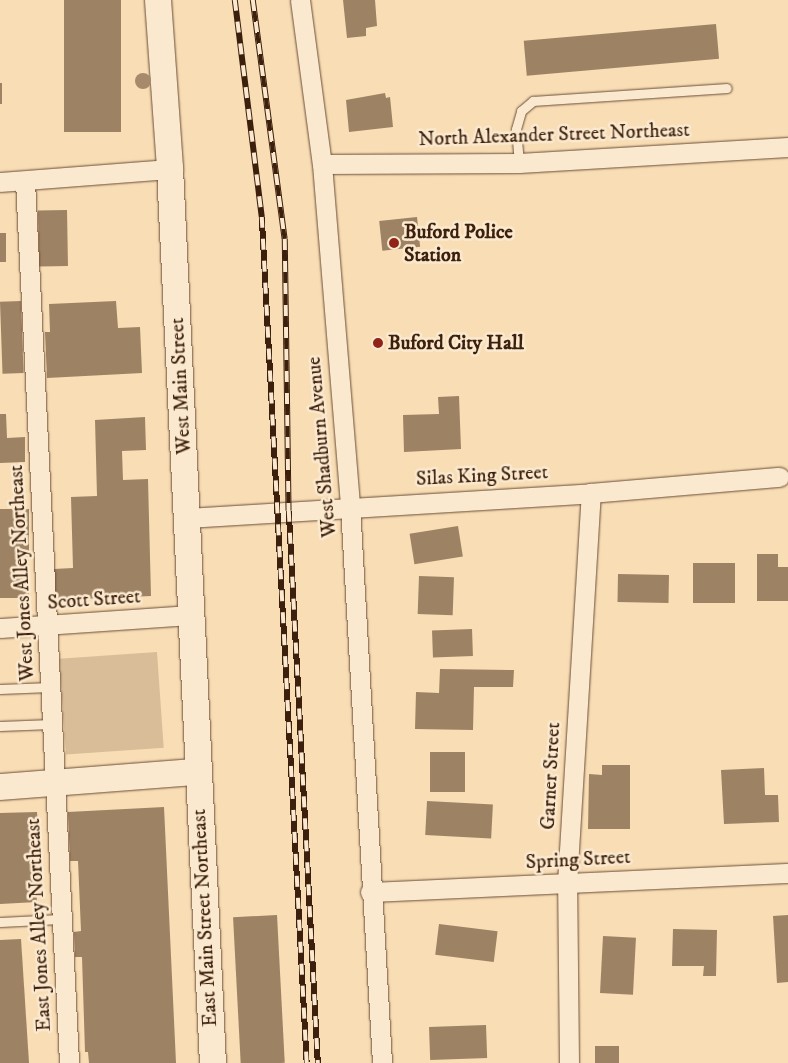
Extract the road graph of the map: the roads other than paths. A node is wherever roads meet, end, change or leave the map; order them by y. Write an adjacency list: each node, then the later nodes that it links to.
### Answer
1 (158, 0): 7 (street, West Main Street)
2 (300, 0): 6 (street, West Shadburn Avenue)
3 (727, 88): 5 (lane)
4 (788, 147): 5 (street, North Alexander Street Northeast)
5 (519, 163): 6 (street, North Alexander Street Northeast)
6 (322, 164): 12 (street, West Shadburn Avenue)
7 (170, 168): 8 (street); 13 (street, West Main Street)
8 (25, 181): 9 (street); 15 (street, West Jones Alley Northeast)
9 (0, 182)
10 (779, 477): 11 (street, Silas King Street)
11 (591, 493): 12 (street, Silas King Street); 25 (street, Garner Street)
12 (350, 506): 13 (street, Silas King Street); 26 (street, West Shadburn Avenue)
13 (188, 518): 14 (street, West Main Street)
14 (192, 615): 15 (street, Scott Street); 21 (street, West Main Street)
15 (47, 626): 16 (street, Scott Street); 17 (street, West Jones Alley Northeast)
16 (0, 628)
17 (50, 687): 18 (lane); 19 (street, West Jones Alley Northeast)
18 (0, 688)
19 (51, 724): 20 (lane); 22 (street, West Jones Alley Northeast)
20 (0, 726)
21 (197, 772): 22 (street); 30 (street, East Main Street Northeast)
22 (54, 784): 23 (street); 27 (street, East Jones Alley Northeast)
23 (0, 787)
24 (788, 873): 25 (street, Spring Street)
25 (567, 883): 26 (street, Spring Street); 32 (street, Garner Street)
26 (370, 892): 31 (street, West Shadburn Avenue)
27 (60, 919): 28 (lane); 29 (street, East Jones Alley Northeast)
28 (0, 922)
29 (69, 1063)
30 (213, 1063)
31 (382, 1063)
32 (569, 1063)

